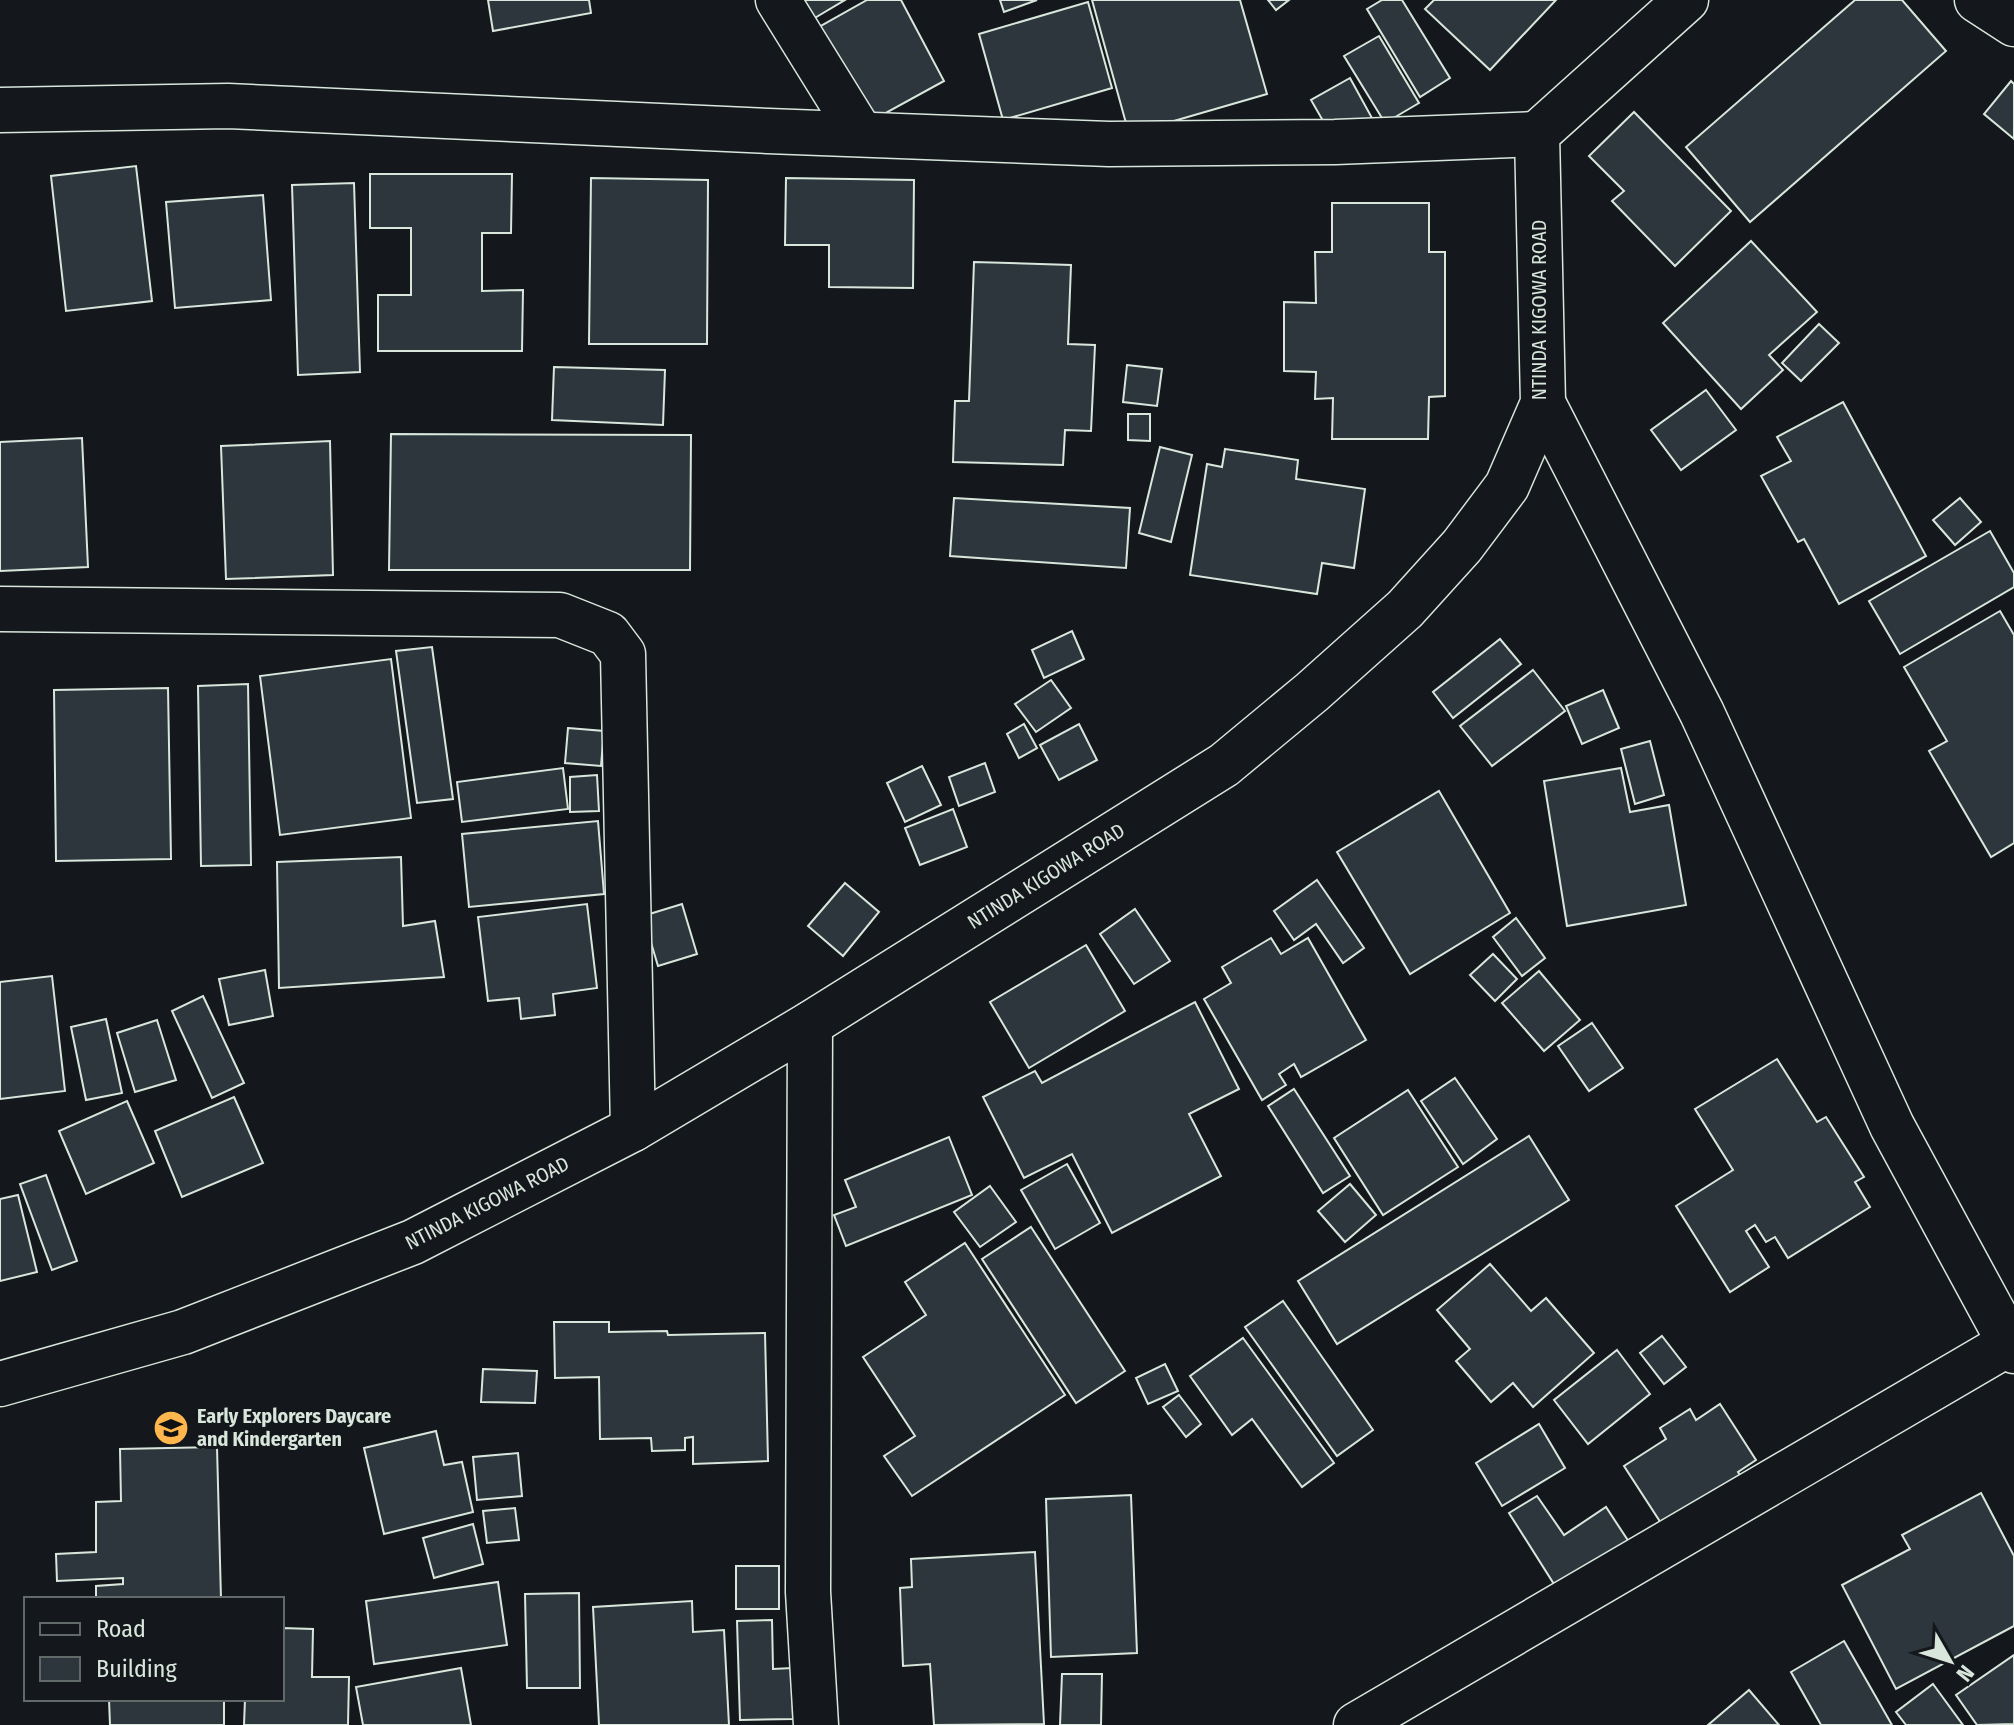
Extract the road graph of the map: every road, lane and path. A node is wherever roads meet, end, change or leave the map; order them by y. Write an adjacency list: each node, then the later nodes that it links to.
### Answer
1 (778, 0): 6 (street)
2 (1686, 0): 7 (street)
3 (1977, 0): 4 (street)
4 (2014, 24)
5 (0, 110): 6 (street)
6 (861, 134): 7 (street)
7 (1537, 134): 8 (street, NTINDA KIGOWA ROAD)
8 (1543, 403): 10 (street, NTINDA KIGOWA ROAD); 12 (street)
9 (0, 609): 11 (street)
10 (810, 1024): 11 (street, NTINDA KIGOWA ROAD); 14 (street)
11 (633, 1129): 13 (street, NTINDA KIGOWA ROAD)
12 (2011, 1348): 15 (street)
13 (0, 1384)
14 (816, 1725)
15 (1356, 1725)

